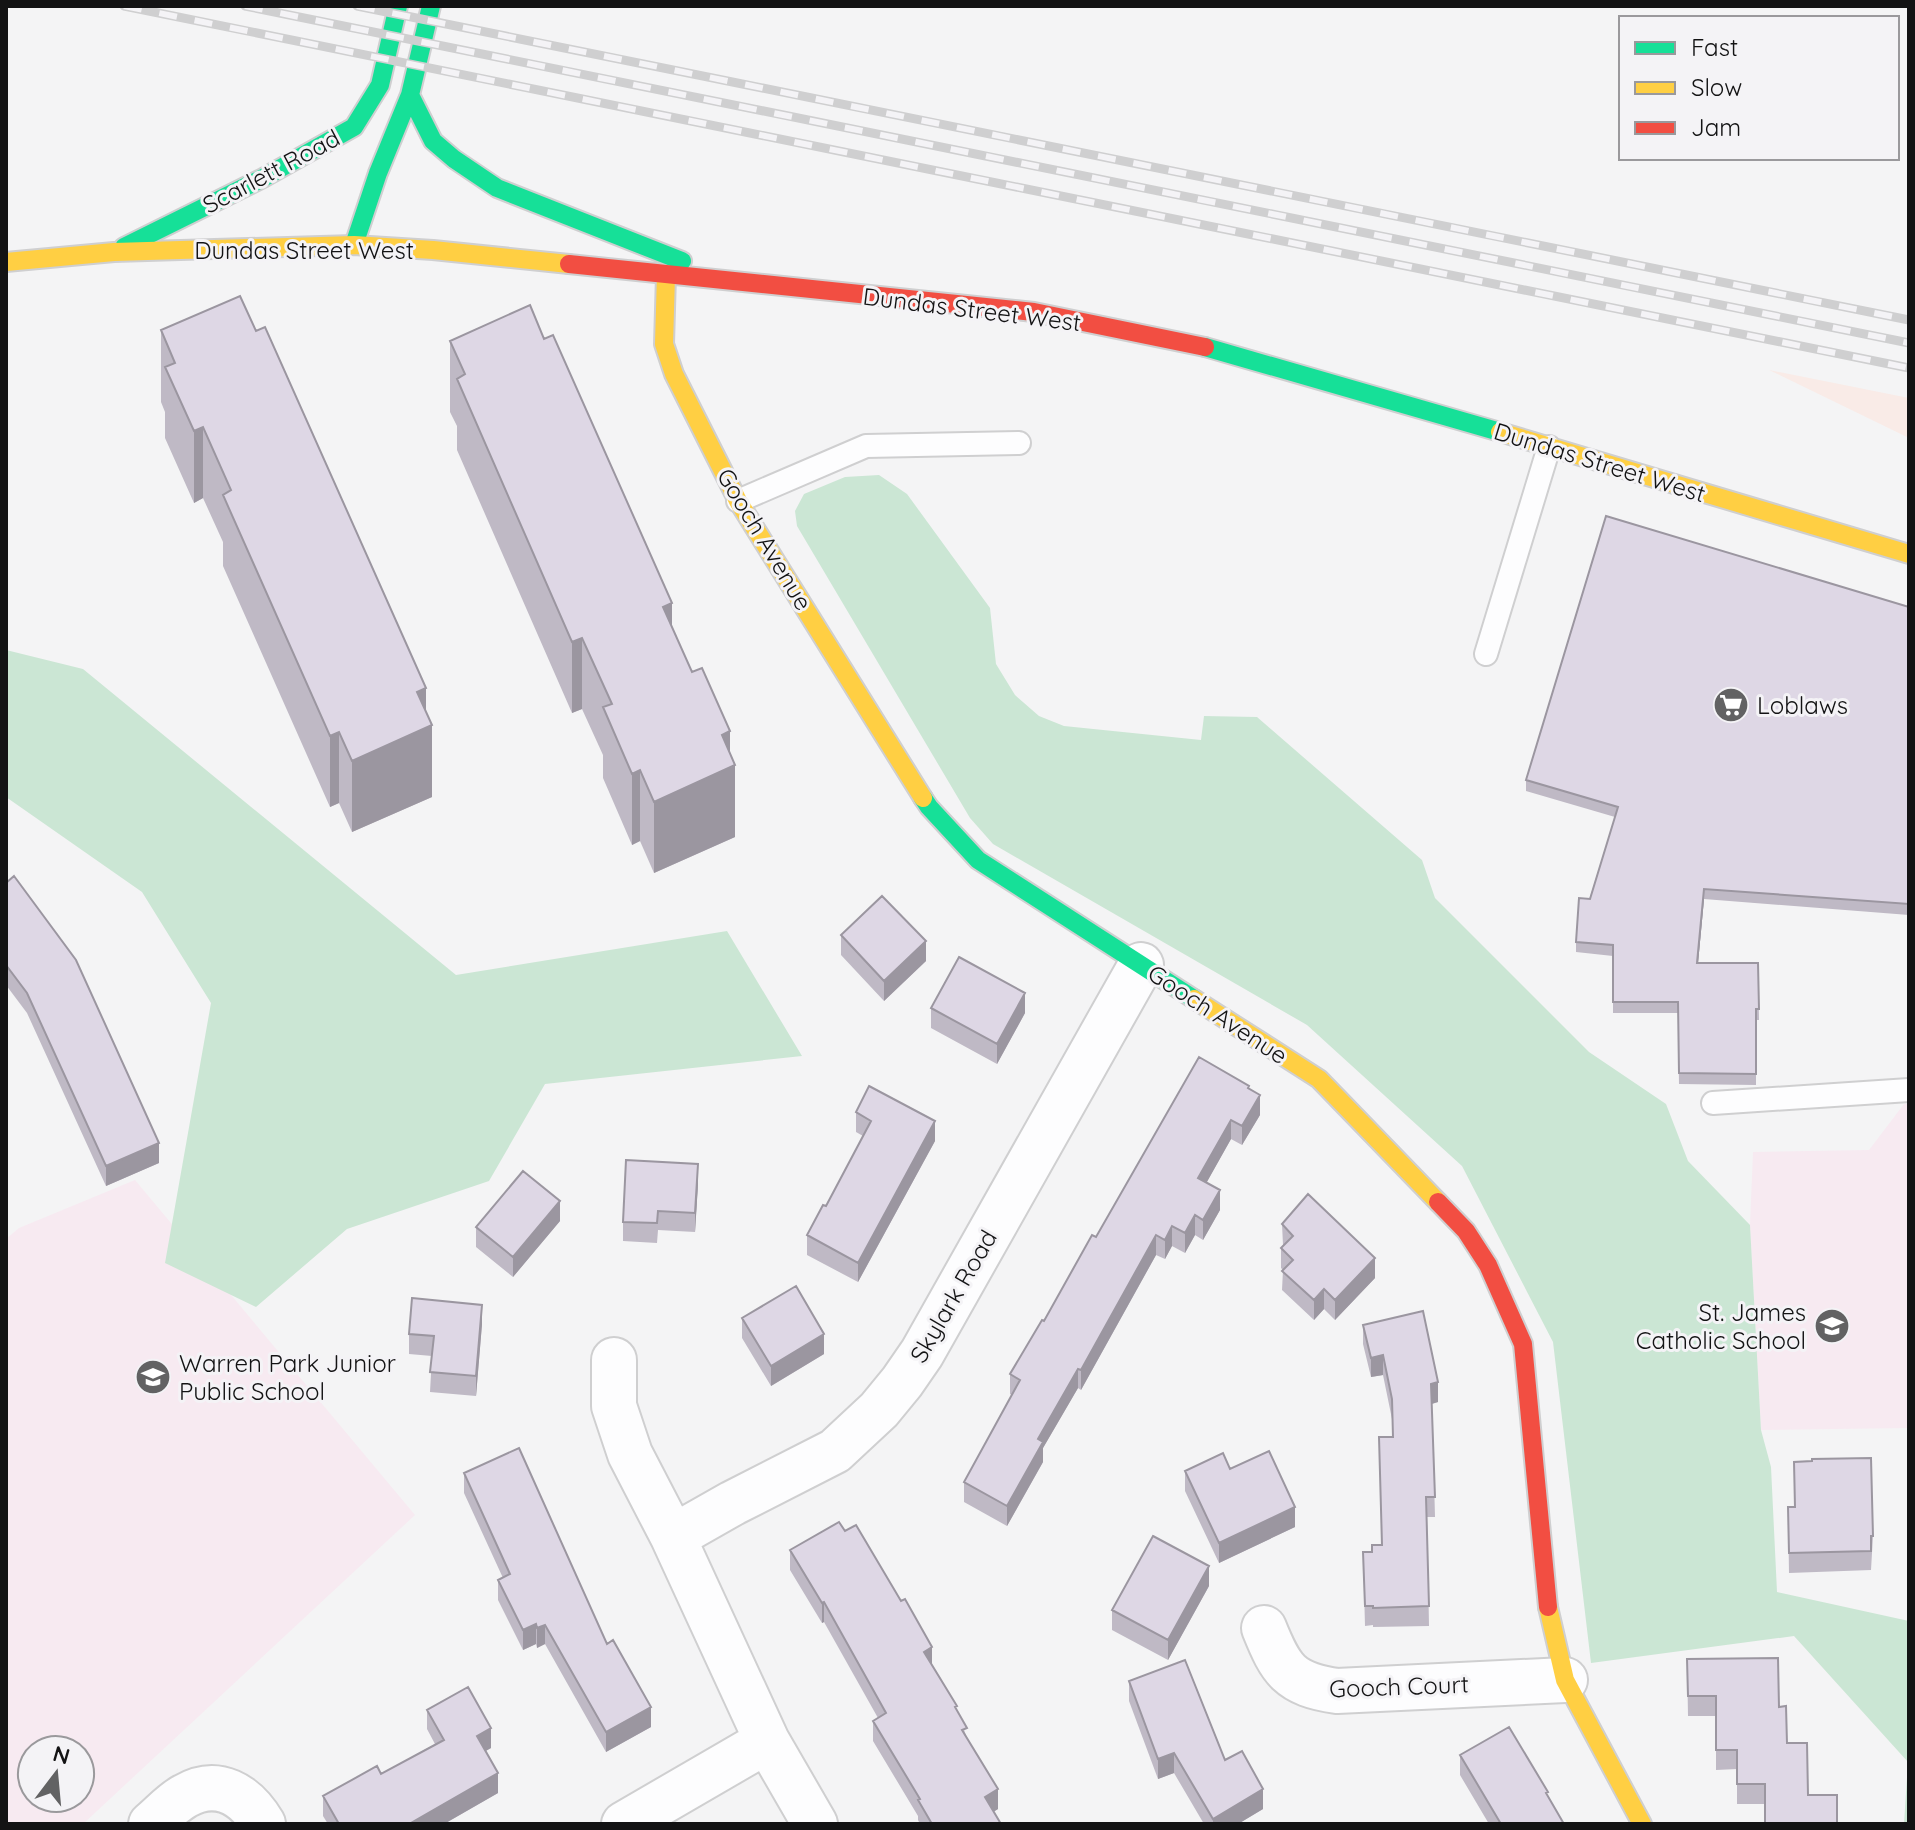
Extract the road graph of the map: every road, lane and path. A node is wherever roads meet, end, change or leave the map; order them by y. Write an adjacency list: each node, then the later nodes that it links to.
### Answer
1 (398, 6): 5 (main road, Scarlett Road)
2 (431, 6): 3 (main road)
3 (410, 95): 4 (main road); 8 (main road)
4 (354, 245): 5 (main road, Dundas Street West); 7 (main road, Dundas Street West)
5 (114, 252): 6 (main road, Dundas Street West)
6 (6, 262)
7 (666, 275): 8 (main road, Dundas Street West); 11 (main road, Gooch Avenue)
8 (737, 282): 10 (main road, Dundas Street West)
9 (1019, 443): 11 (lane)
10 (1549, 447): 12 (main road, Dundas Street West); 13 (lane)
11 (738, 501): 14 (main road, Gooch Avenue)
12 (1909, 554)
13 (1486, 654)
14 (1141, 965): 18 (street, Skylark Road); 20 (main road, Gooch Avenue)
15 (1909, 1090): 16 (lane)
16 (1713, 1103)
17 (614, 1360): 18 (street)
18 (673, 1537): 21 (street)
19 (1264, 1628): 20 (street, Gooch Court)
20 (1565, 1680): 26 (main road, Gooch Avenue)
21 (767, 1741): 24 (street); 25 (street)
22 (151, 1824): 23 (street)
23 (263, 1824)
24 (624, 1824)
25 (815, 1824)
26 (1642, 1824)

